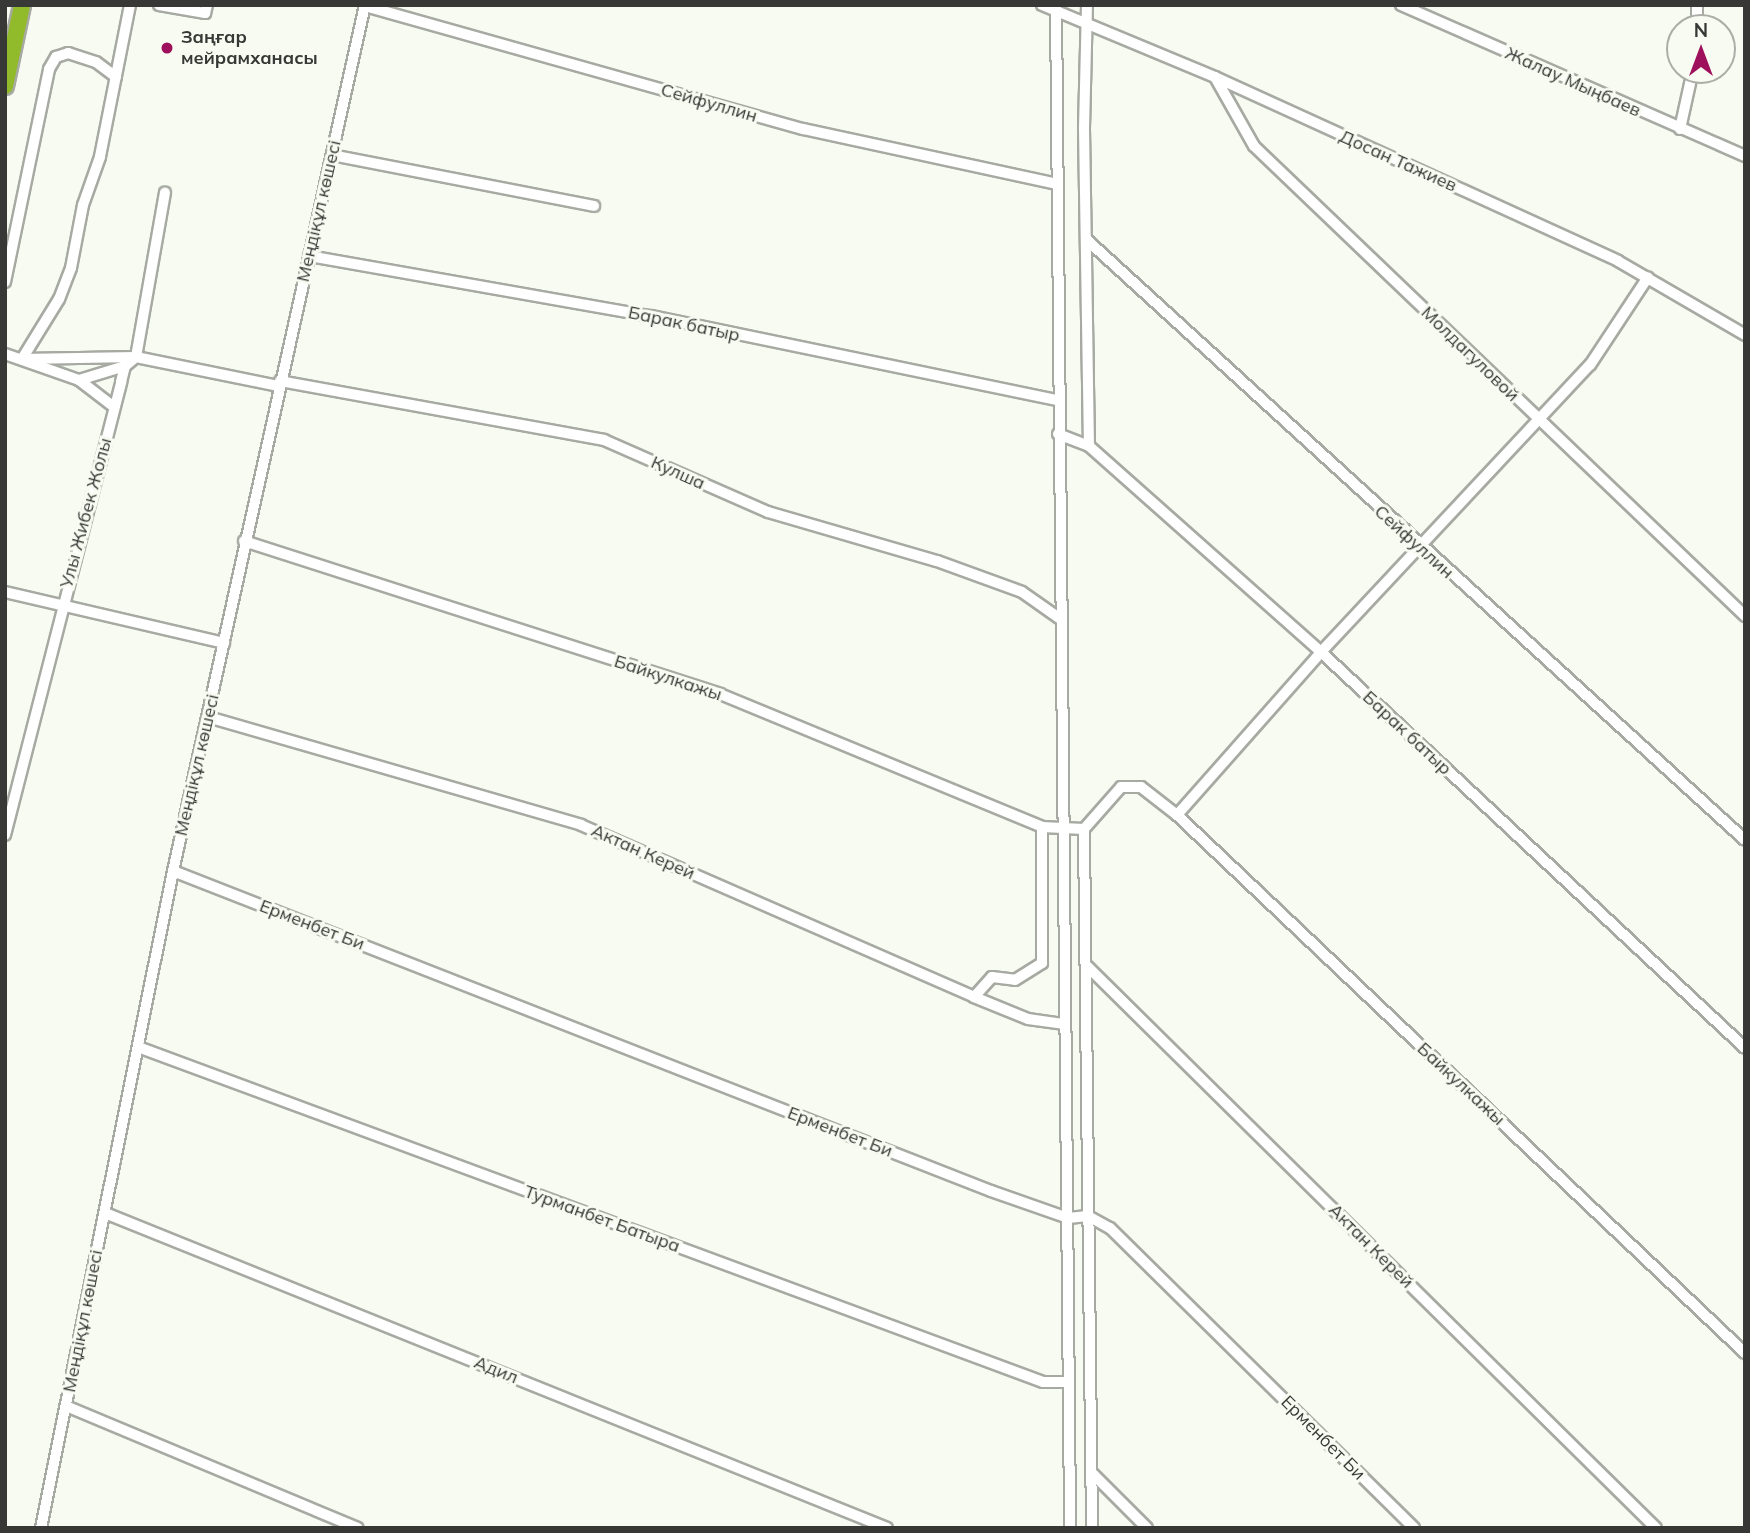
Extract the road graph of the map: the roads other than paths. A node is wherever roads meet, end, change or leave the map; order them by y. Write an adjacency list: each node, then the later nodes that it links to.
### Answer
1 (22, 5): 14 (highway)
2 (130, 5): 12 (street)
3 (159, 5): 4 (street)
4 (207, 5)
5 (1042, 5): 9 (street, Досан Тажиев)
6 (1087, 5): 10 (street)
7 (1401, 5): 15 (street, Жалау Мыңбаев)
8 (365, 6): 16 (street, Меңдіқұл көшесі); 18 (street, Сейфуллин)
9 (1056, 8): 10 (street, Досан Тажиев); 18 (street)
10 (1087, 24): 11 (street, Досан Тажиев); 21 (street)
11 (1215, 77): 23 (street, Досан Тажиев); 34 (street, Молдагуловой)
12 (116, 78): 24 (street); 28 (street)
13 (1690, 84): 15 (street)
14 (5, 86)
15 (1680, 129): 17 (street, Жалау Мыңбаев)
16 (332, 155): 20 (street); 22 (street, Меңдіқұл көшесі)
17 (1745, 156)
18 (1057, 184): 32 (street)
19 (165, 193): 27 (street)
20 (594, 206)
21 (1087, 240): 36 (street); 38 (street, Сейфуллин)
22 (309, 256): 31 (street, Меңдіқұл көшесі); 32 (street, Барак батыр)
23 (1648, 277): 25 (street, Досан Тажиев); 34 (street)
24 (5, 282)
25 (1745, 335)
26 (5, 354): 28 (street)
27 (136, 357): 28 (street, Кулша); 29 (street); 31 (street, Кулша)
28 (22, 359): 30 (street)
29 (125, 366): 30 (street); 33 (street, Улы Жибек Жолы)
30 (79, 380): 33 (street)
31 (280, 383): 37 (street, Меңдіқұл көшесі); 42 (street, Кулша)
32 (1058, 400): 35 (street)
33 (114, 407): 40 (street, Улы Жибек Жолы)
34 (1539, 420): 38 (street); 41 (street, Молдагуловой)
35 (1058, 434): 36 (street, Барак батыр); 42 (street)
36 (1089, 446): 44 (street, Барак батыр)
37 (244, 541): 43 (street, Меңдіқұл көшесі); 47 (street, Байкулкажы)
38 (1420, 547): 44 (street); 51 (street, Сейфуллин)
39 (5, 592): 40 (street)
40 (61, 606): 43 (street); 50 (street, Улы Жибек Жолы)
41 (1745, 616)
42 (1059, 618): 49 (street)
43 (224, 643): 45 (street, Меңдіқұл көшесі)
44 (1321, 652): 46 (street); 57 (street, Барак батыр)
45 (208, 717): 52 (street, Меңдіқұл көшесі); 54 (street, Актан Керей)
46 (1177, 816): 48 (street, Байкулкажы); 61 (street, Байкулкажы)
47 (1042, 827): 49 (street, Байкулкажы); 54 (street)
48 (1084, 829): 49 (street, Байкулкажы); 53 (street)
49 (1060, 831): 55 (street)
50 (5, 835)
51 (1745, 840)
52 (173, 871): 56 (street, Меңдіқұл көшесі); 60 (street, Ерменбет Би)
53 (1086, 965): 59 (street); 72 (street, Актан Керей)
54 (974, 997): 55 (street, Актан Керей)
55 (1065, 1024): 60 (street)
56 (138, 1046): 58 (street, Меңдіқұл көшесі); 62 (street, Турманбет Батыра)
57 (1745, 1048)
58 (104, 1213): 63 (street, Меңдіқұл көшесі); 67 (street, Адил)
59 (1088, 1216): 60 (street, Ерменбет Би); 64 (street); 71 (street, Ерменбет Би)
60 (1068, 1218): 62 (street)
61 (1745, 1353)
62 (1068, 1382): 68 (street)
63 (66, 1406): 65 (street, Меңдіқұл көшесі); 66 (street)
64 (1091, 1472): 69 (street); 70 (street)
65 (41, 1528)
66 (357, 1528)
67 (887, 1528)
68 (1070, 1528)
69 (1092, 1528)
70 (1147, 1528)
71 (1413, 1528)
72 (1656, 1528)

